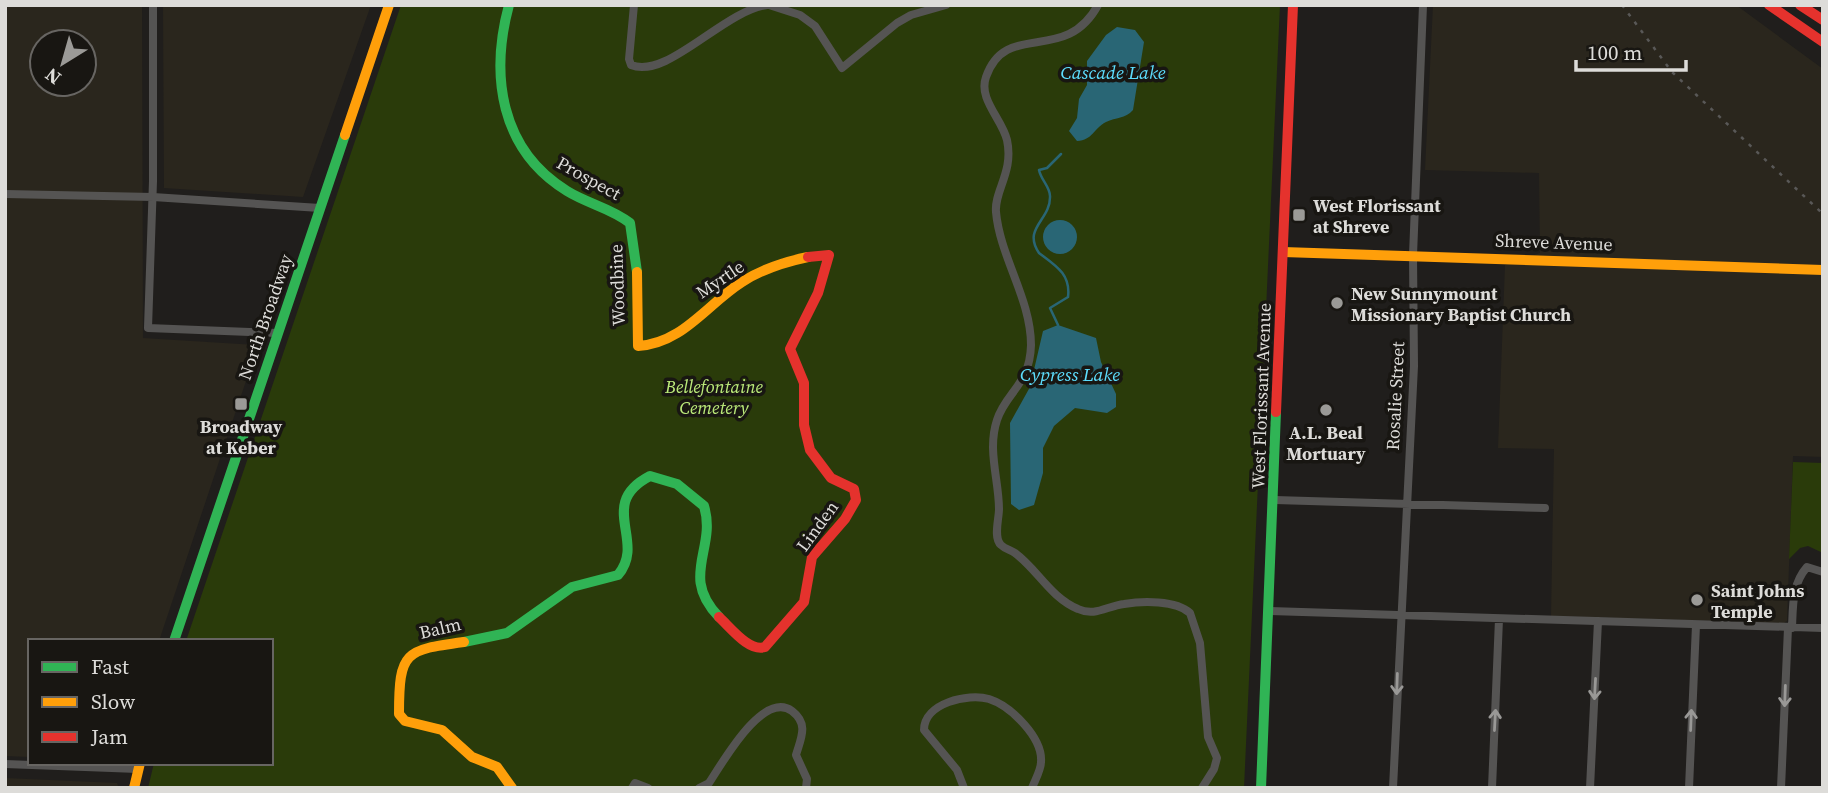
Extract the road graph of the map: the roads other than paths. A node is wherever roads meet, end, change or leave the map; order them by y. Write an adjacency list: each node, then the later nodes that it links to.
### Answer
1 (153, 5): 15 (street)
2 (389, 5): 16 (main road, North Broadway)
3 (509, 5): 17 (main road, Prospect)
4 (634, 5): 5 (street)
5 (768, 5): 6 (street)
6 (946, 5)
7 (1098, 5): 49 (street)
8 (1293, 5): 18 (main road, West Florissant Avenue)
9 (1423, 5): 19 (street, Rosalie Street)
10 (1769, 5): 13 (main road)
11 (1801, 5): 12 (main road)
12 (1823, 20)
13 (1823, 42)
14 (5, 194): 15 (street)
15 (153, 197): 16 (street); 21 (street)
16 (320, 208): 21 (main road, North Broadway)
17 (630, 223): 22 (main road, Woodbine)
18 (1283, 252): 19 (main road, Shreve Avenue); 24 (main road, West Florissant Avenue)
19 (1413, 255): 20 (main road, Shreve Avenue); 25 (street, Rosalie Street)
20 (1823, 270)
21 (277, 334): 36 (main road, North Broadway)
22 (638, 346): 23 (main road, Myrtle)
23 (854, 489): 28 (main road, Linden)
24 (1275, 500): 25 (street); 29 (main road, West Florissant Avenue)
25 (1406, 503): 26 (street); 30 (street, Rosalie Street)
26 (1545, 508)
27 (1823, 572): 34 (street)
28 (620, 573): 43 (main road, Balm)
29 (1269, 611): 30 (street); 50 (main road, West Florissant Avenue)
30 (1400, 615): 31 (street); 51 (street, Rosalie Street, one-way to 51)
31 (1499, 619): 32 (street); 52 (street, one-way to 31)
32 (1598, 621): 33 (street); 53 (street, one-way to 53)
33 (1696, 625): 34 (street); 54 (street, one-way to 33)
34 (1790, 628): 35 (street); 55 (street, one-way to 55)
35 (1823, 628)
36 (175, 639)
37 (5, 764): 38 (street)
38 (28, 764)
39 (72, 765): 40 (street)
40 (139, 766): 42 (main road)
41 (633, 785): 44 (street)
42 (134, 788)
43 (512, 788)
44 (648, 788)
45 (699, 788): 46 (street)
46 (806, 788)
47 (964, 788): 48 (street)
48 (1032, 788)
49 (1202, 788)
50 (1261, 788)
51 (1393, 788)
52 (1492, 788)
53 (1590, 788)
54 (1689, 788)
55 (1781, 788)

